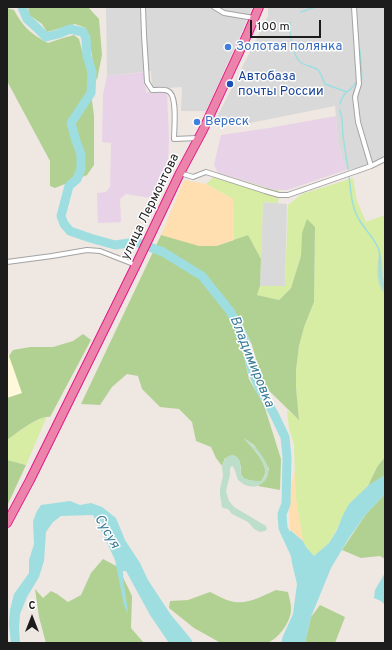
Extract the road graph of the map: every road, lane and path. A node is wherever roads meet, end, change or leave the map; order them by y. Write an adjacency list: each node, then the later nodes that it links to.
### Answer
1 (143, 7): 6 (street)
2 (214, 7): 5 (street)
3 (259, 7): 5 (highway, улица Лермонтова)
4 (354, 7): 8 (street)
5 (254, 18): 6 (highway, улица Лермонтова)
6 (198, 138): 9 (highway, улица Лермонтова)
7 (385, 159): 8 (street)
8 (371, 166): 9 (street)
9 (180, 173): 11 (highway, улица Лермонтова)
10 (7, 262): 11 (street)
11 (136, 265): 12 (highway, улица Лермонтова)
12 (7, 523)

